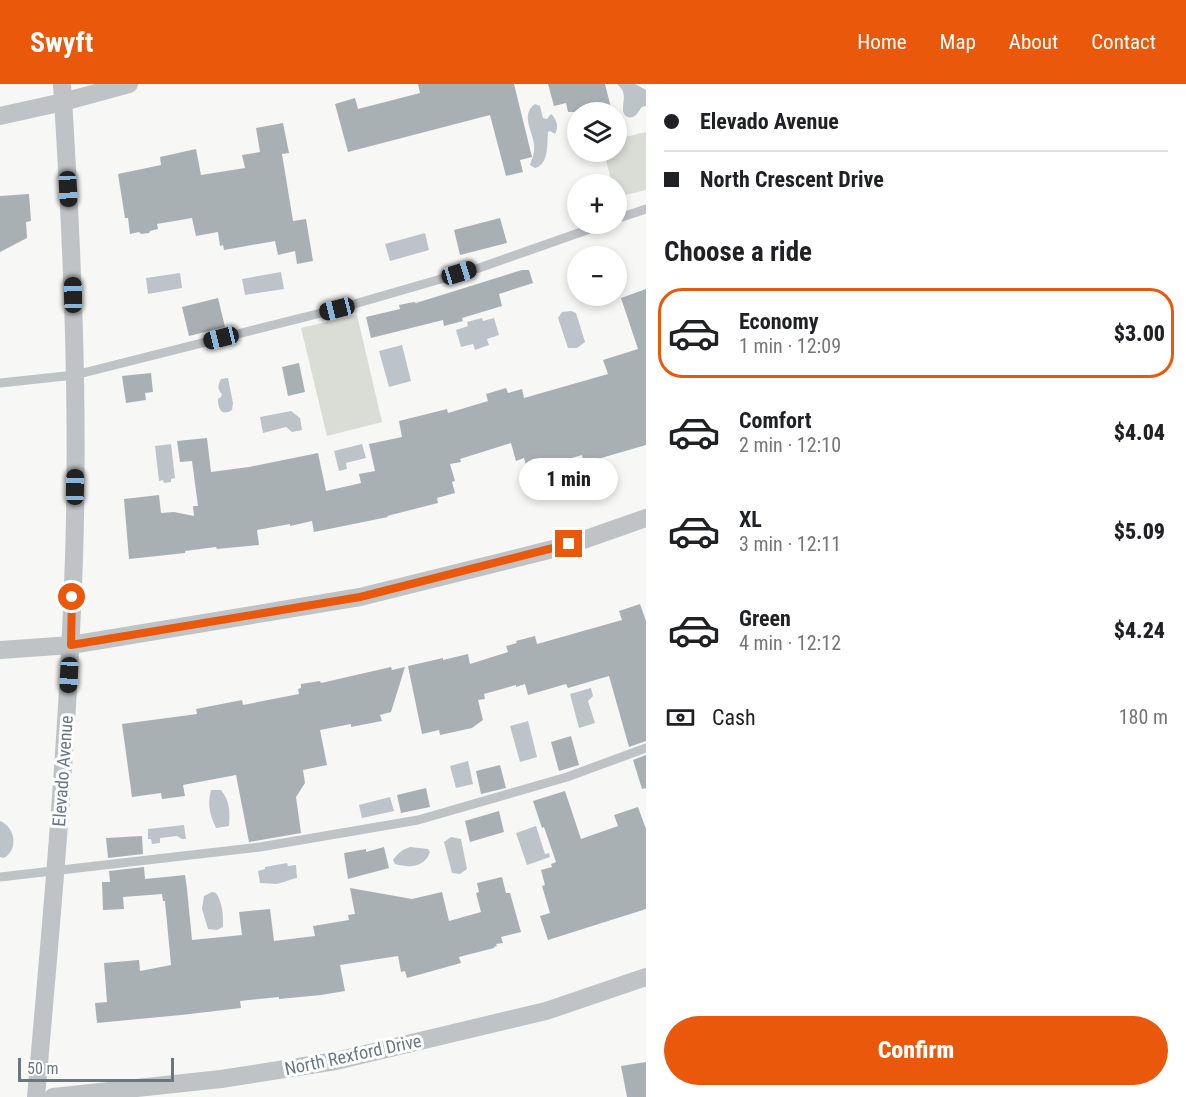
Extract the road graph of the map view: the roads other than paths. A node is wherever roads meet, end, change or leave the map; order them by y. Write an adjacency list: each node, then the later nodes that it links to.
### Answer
1 (129, 84): 2 (street)
2 (63, 93): 3 (street); 7 (street, Elevado Avenue)
3 (0, 116)
4 (646, 209): 5 (lane)
5 (627, 215)
6 (575, 234): 7 (lane)
7 (75, 375): 8 (lane); 10 (street, Elevado Avenue)
8 (0, 383)
9 (646, 518): 10 (street)
10 (71, 645): 11 (street); 13 (street, Elevado Avenue)
11 (0, 650)
12 (646, 748): 13 (lane)
13 (56, 871): 14 (lane); 16 (street, Elevado Avenue)
14 (0, 877)
15 (646, 977): 17 (street, North Rexford Drive)
16 (36, 1097)
17 (53, 1097)

